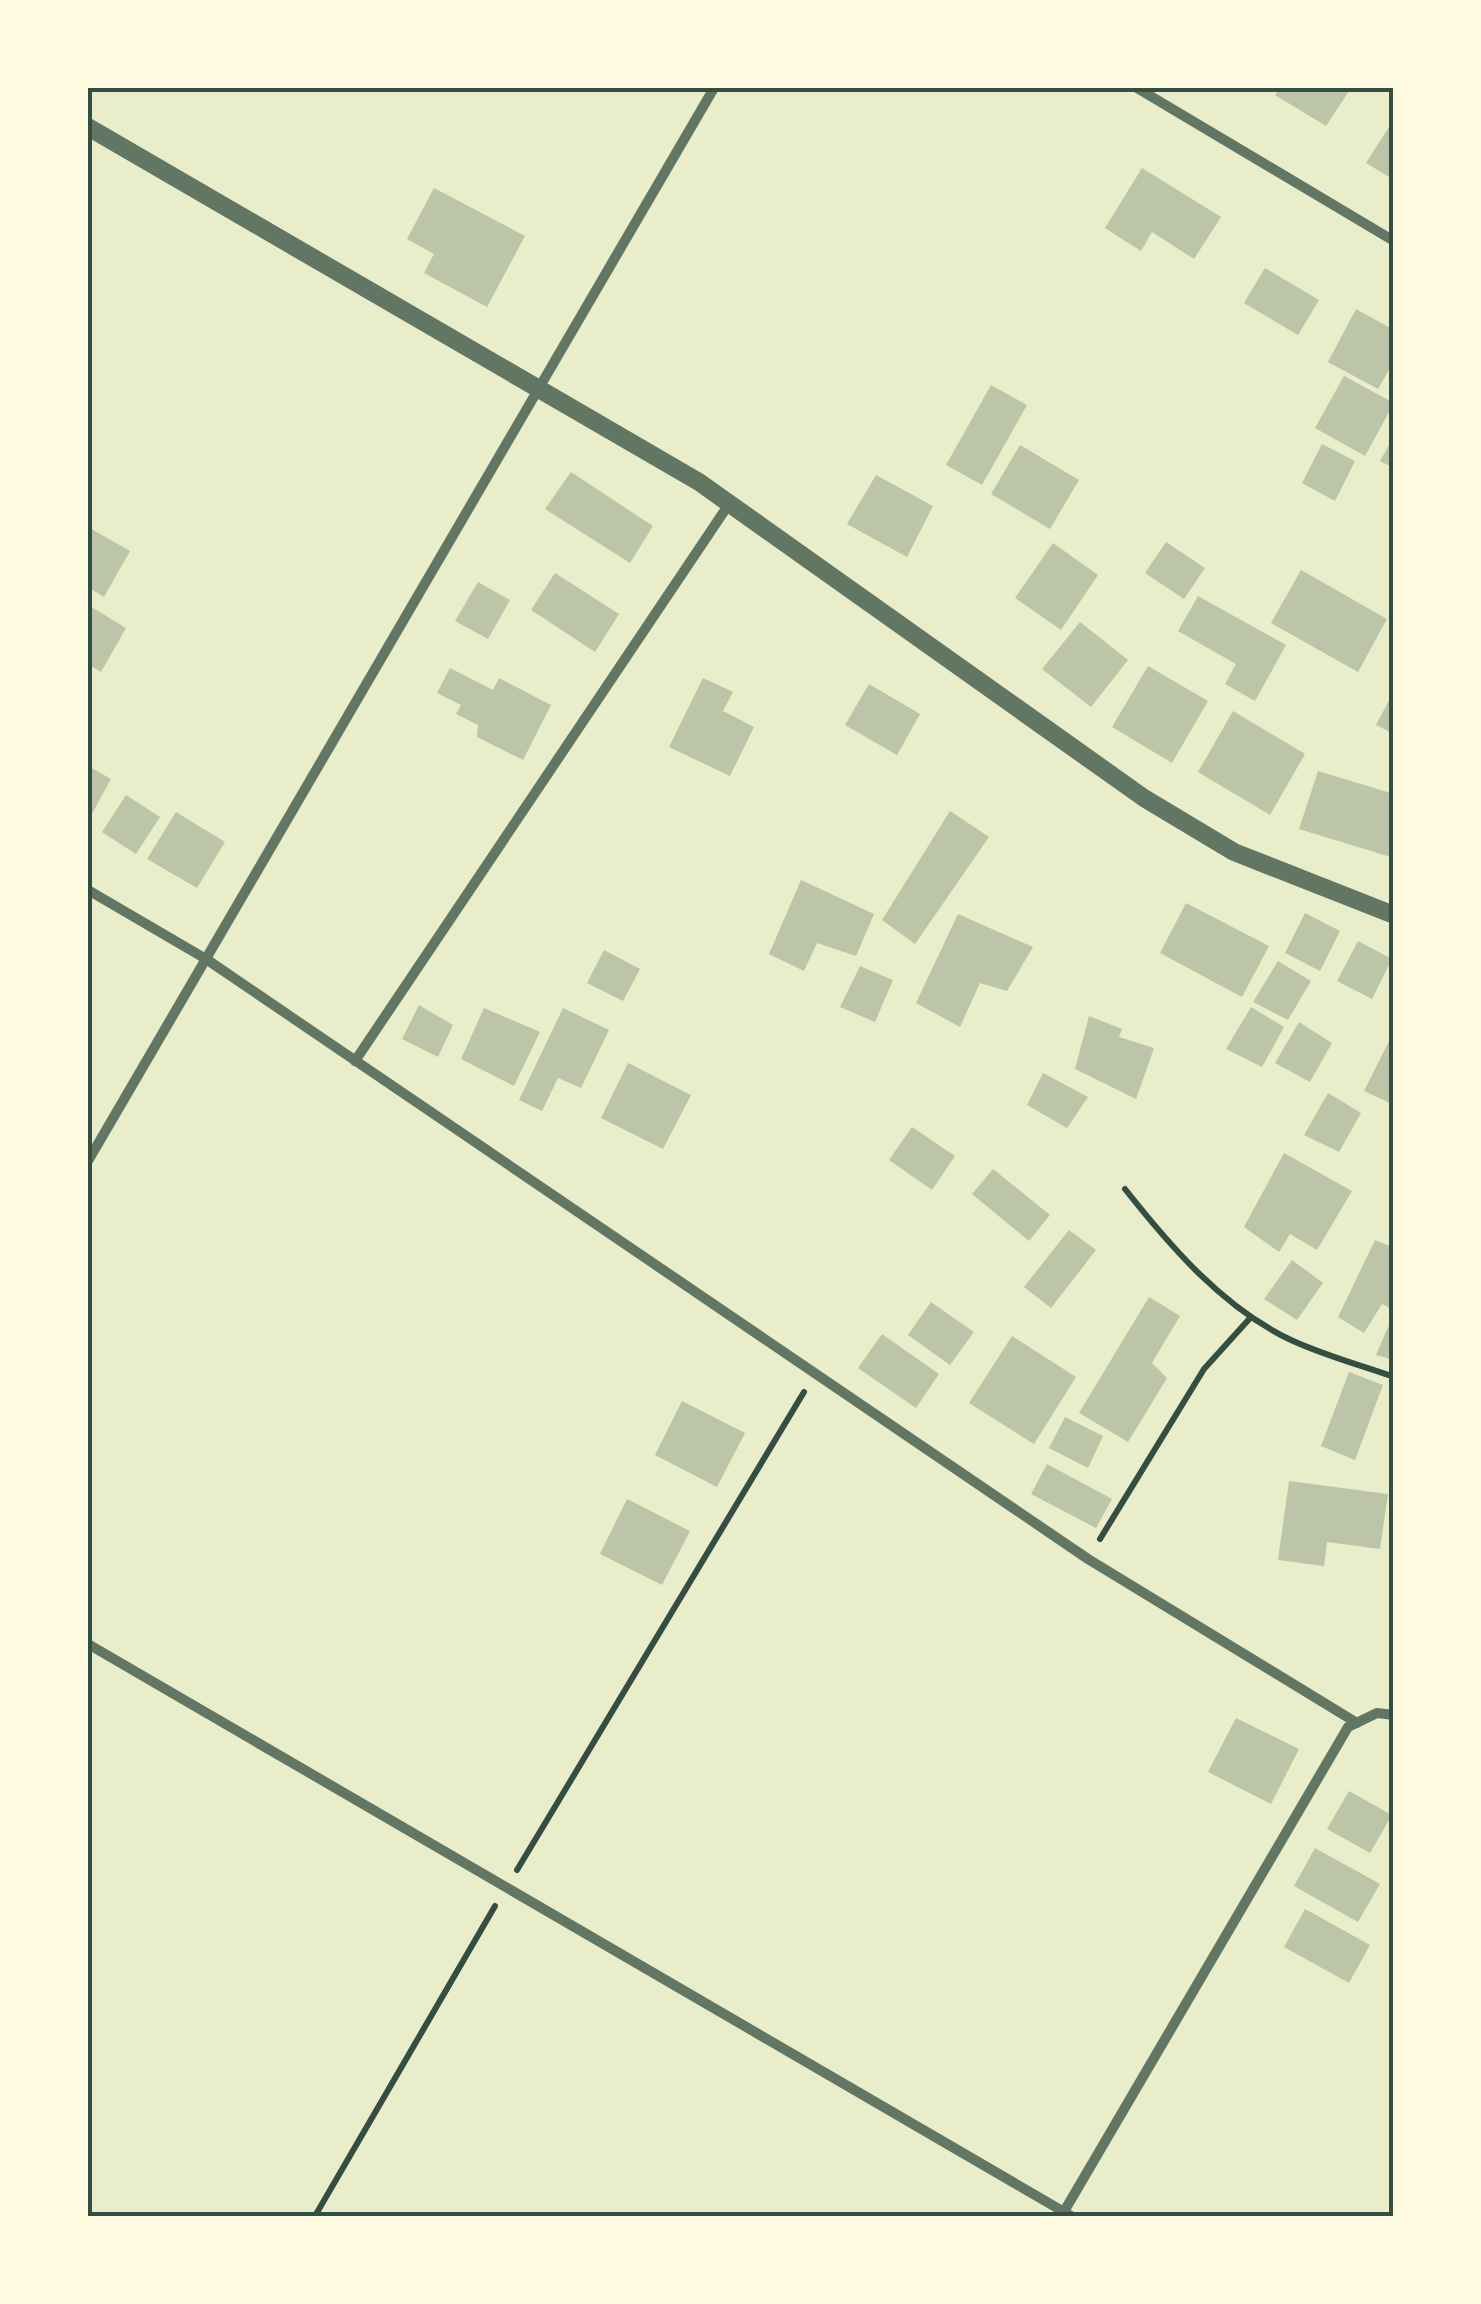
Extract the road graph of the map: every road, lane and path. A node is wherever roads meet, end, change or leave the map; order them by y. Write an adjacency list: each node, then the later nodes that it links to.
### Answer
1 (714, 88): 5 (street)
2 (1137, 88): 4 (street)
3 (88, 127): 5 (street)
4 (1394, 241)
5 (538, 387): 6 (street); 9 (street)
6 (729, 504): 8 (street); 10 (street)
7 (88, 890): 9 (street)
8 (1394, 914)
9 (206, 960): 10 (street); 11 (street)
10 (356, 1062): 14 (street)
11 (88, 1161)
12 (1125, 1189): 13 (path)
13 (1250, 1317): 15 (path); 16 (path)
14 (814, 1374): 16 (street); 20 (path)
15 (1394, 1377)
16 (1088, 1560): 19 (street)
17 (88, 1644): 22 (street)
18 (1394, 1715): 19 (street)
19 (1357, 1723): 22 (street)
20 (511, 1880)
21 (500, 1896): 23 (path)
22 (1065, 2215)
23 (315, 2216)

